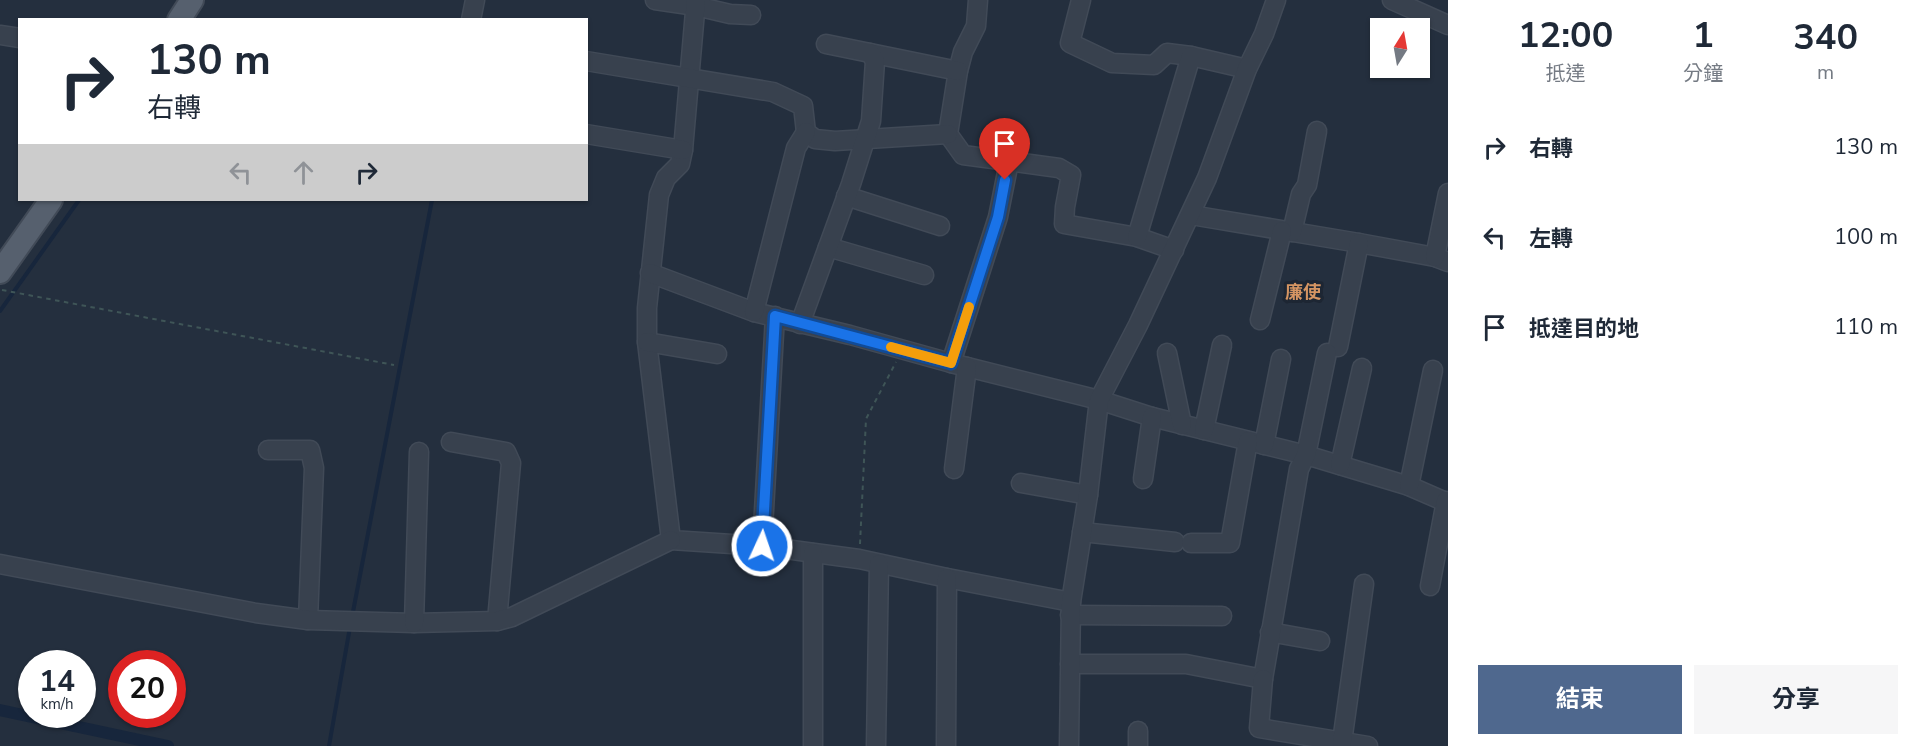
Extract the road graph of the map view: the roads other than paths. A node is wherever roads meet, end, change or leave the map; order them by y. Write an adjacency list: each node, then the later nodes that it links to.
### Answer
1 (192, 0): 10 (main road)
2 (475, 0): 11 (street)
3 (655, 0): 8 (street)
4 (978, 0): 20 (street)
5 (1081, 0): 17 (street)
6 (1276, 0): 19 (street)
7 (1392, 0): 12 (street)
8 (696, 3): 9 (street); 21 (street)
9 (751, 15)
10 (180, 18)
11 (471, 18)
12 (1448, 25)
13 (0, 34): 14 (street)
14 (18, 38)
15 (826, 44): 16 (street)
16 (870, 53): 20 (street); 26 (street)
17 (1191, 57): 19 (street); 35 (street)
18 (588, 61): 21 (street)
19 (1247, 69): 32 (street)
20 (958, 72): 25 (street)
21 (689, 79): 23 (street); 27 (street)
22 (1317, 131): 34 (street)
23 (806, 132): 26 (street); 43 (street)
24 (588, 134): 27 (street)
25 (948, 134): 26 (street); 28 (street)
26 (866, 140): 30 (street)
27 (683, 150): 41 (street)
28 (1009, 162): 35 (street); 52 (street)
29 (1448, 193): 39 (street)
30 (846, 196): 33 (street); 37 (street)
31 (50, 201): 40 (main road)
32 (1191, 215): 34 (street); 38 (street)
33 (940, 226)
34 (1287, 231): 36 (street); 45 (street)
35 (1137, 237): 38 (street)
36 (1359, 243): 39 (street); 63 (street)
37 (828, 247): 42 (street); 46 (street)
38 (1174, 250): 55 (street)
39 (1442, 259)
40 (0, 272)
41 (650, 273): 43 (street); 47 (street)
42 (924, 274)
43 (754, 312): 44 (street)
44 (775, 316): 46 (street); 73 (street)
45 (1260, 320)
46 (800, 324): 52 (street)
47 (647, 342): 50 (street); 72 (street)
48 (1222, 345): 58 (street)
49 (1167, 353): 57 (street)
50 (717, 354)
51 (1281, 359): 60 (street)
52 (959, 365): 55 (street); 65 (street)
53 (1362, 368): 64 (street)
54 (1433, 369): 68 (street)
55 (1099, 400): 56 (street); 69 (street)
56 (1152, 417): 57 (street); 66 (street)
57 (1182, 425): 58 (street)
58 (1204, 430): 60 (street)
59 (451, 442): 83 (street)
60 (1256, 443): 63 (street); 71 (street)
61 (268, 450): 82 (street)
62 (419, 452): 84 (street)
63 (1306, 455): 64 (street); 85 (street)
64 (1340, 465): 68 (street)
65 (954, 470)
66 (1143, 479)
67 (1021, 483): 69 (street)
68 (1409, 486): 70 (street)
69 (1088, 495): 71 (street)
70 (1447, 502): 79 (street)
71 (1082, 532): 80 (street)
72 (671, 540): 73 (street); 83 (street)
73 (762, 546): 74 (street)
74 (817, 553): 76 (street); 90 (street); 91 (street)
75 (0, 564): 82 (street)
76 (879, 564): 77 (street); 92 (street)
77 (947, 578): 80 (street); 93 (street)
78 (1364, 584): 89 (street)
79 (1430, 586)
80 (1071, 608): 81 (street); 87 (street)
81 (1222, 616)
82 (309, 620): 84 (street)
83 (497, 621): 84 (street)
84 (414, 623)
85 (1270, 632): 86 (street); 88 (street)
86 (1320, 640)
87 (1070, 664): 88 (street); 94 (street)
88 (1263, 679): 89 (street)
89 (1342, 742): 95 (street)
90 (813, 746)
91 (821, 746)
92 (876, 746)
93 (946, 746)
94 (1069, 746)
95 (1368, 746)

